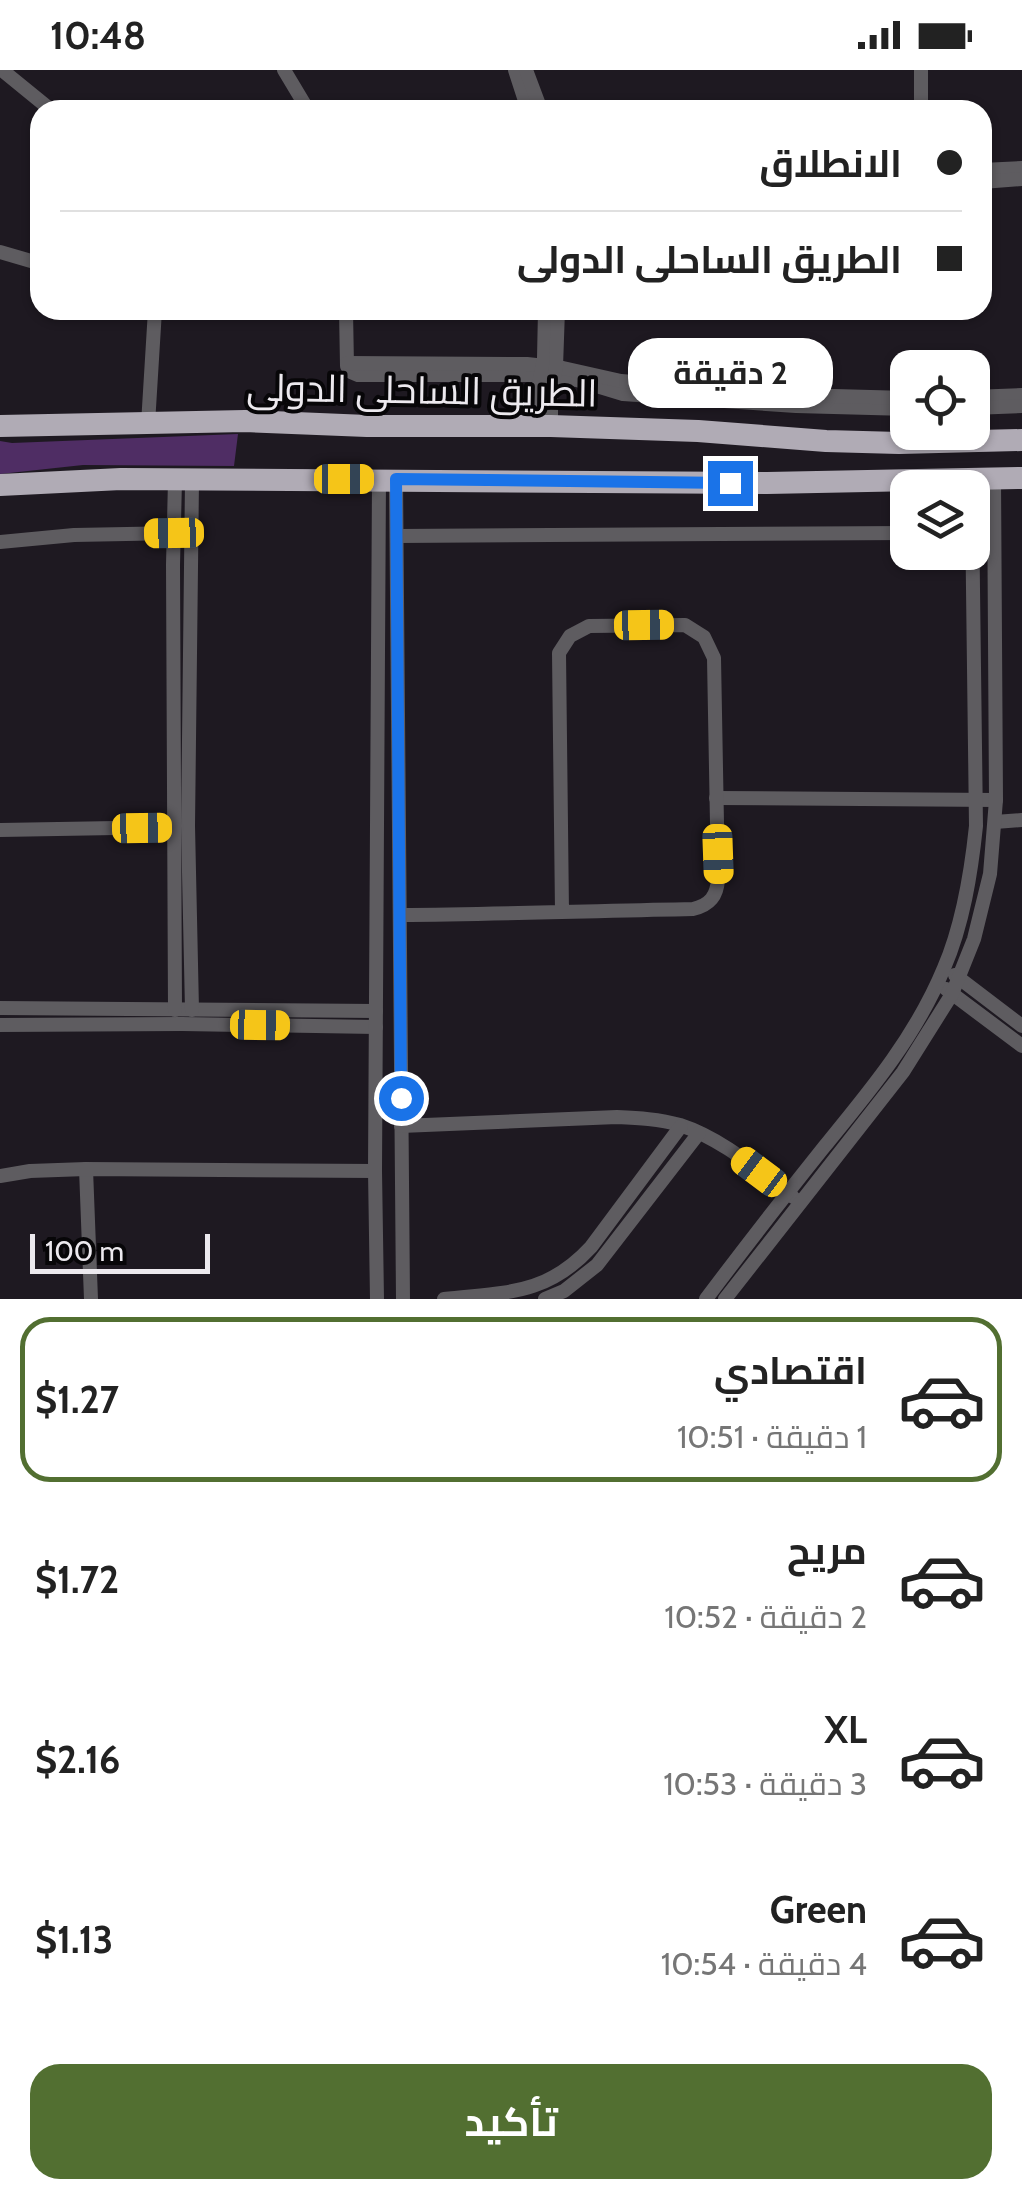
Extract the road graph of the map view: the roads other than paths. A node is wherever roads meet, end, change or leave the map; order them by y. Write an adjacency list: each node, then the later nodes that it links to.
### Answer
1 (2, 70): 6 (street)
2 (284, 70): 7 (street)
3 (515, 70): 8 (street)
4 (526, 70): 9 (street)
5 (921, 70): 10 (street)
6 (39, 100)
7 (302, 100)
8 (525, 100)
9 (538, 100)
10 (921, 100)
11 (1022, 168): 12 (street)
12 (992, 170)
13 (1022, 179): 14 (street)
14 (992, 181)
15 (0, 252): 16 (street)
16 (30, 261)
17 (154, 320): 28 (street)
18 (346, 320): 21 (street)
19 (546, 320): 21 (street)
20 (557, 320): 21 (street)
21 (549, 371): 24 (street); 27 (street); 30 (street)
22 (1022, 395): 23 (street)
23 (990, 396)
24 (890, 397)
25 (1022, 406): 26 (street)
26 (990, 407)
27 (890, 409)
28 (148, 424): 29 (highway, الطريق الساحلى الدولى); 30 (highway, الطريق الساحلى الدولى)
29 (0, 426)
30 (544, 426): 31 (highway, الطريق الساحلى الدولى)
31 (786, 439): 33 (highway, الطريق الساحلى الدولى); 40 (highway)
32 (1022, 440): 33 (highway, الطريق الساحلى الدولى)
33 (826, 442): 38 (highway)
34 (1022, 478): 37 (highway)
35 (387, 479): 36 (highway); 40 (highway); 47 (street); 66 (street)
36 (184, 480): 41 (highway); 45 (street)
37 (990, 481)
38 (826, 482): 39 (highway); 40 (highway)
39 (890, 482)
40 (784, 483)
41 (0, 486)
42 (990, 519): 44 (street)
43 (990, 532): 44 (street)
44 (994, 532): 52 (street)
45 (182, 533): 48 (street); 55 (street); 65 (street)
46 (890, 533): 47 (street)
47 (398, 536): 58 (street)
48 (0, 542)
49 (973, 570): 51 (street)
50 (716, 798): 51 (street); 57 (street); 57 (street)
51 (976, 799): 52 (street); 59 (street)
52 (996, 800): 54 (street)
53 (1022, 820): 54 (street)
54 (995, 822): 60 (street)
55 (174, 827): 56 (street); 64 (street)
56 (0, 830)
57 (562, 912): 58 (street)
58 (400, 914): 70 (street)
59 (944, 968): 60 (street); 61 (street)
60 (960, 978): 62 (street); 68 (street)
61 (937, 983): 62 (street); 76 (street)
62 (952, 994): 69 (street); 76 (street)
63 (1, 1008): 64 (street); 67 (street)
64 (175, 1010): 65 (street)
65 (192, 1010): 66 (street)
66 (376, 1019): 67 (street); 74 (street)
67 (2, 1024)
68 (1022, 1026)
69 (1022, 1046)
70 (402, 1126): 71 (street); 79 (street)
71 (681, 1126): 72 (street); 80 (street)
72 (699, 1134): 76 (street); 81 (street)
73 (86, 1169): 74 (street); 75 (street); 77 (street)
74 (375, 1172): 78 (street)
75 (0, 1176)
76 (794, 1198): 82 (street); 83 (street)
77 (91, 1299)
78 (377, 1299)
79 (403, 1299)
80 (444, 1299)
81 (545, 1299)
82 (706, 1299)
83 (725, 1299)

